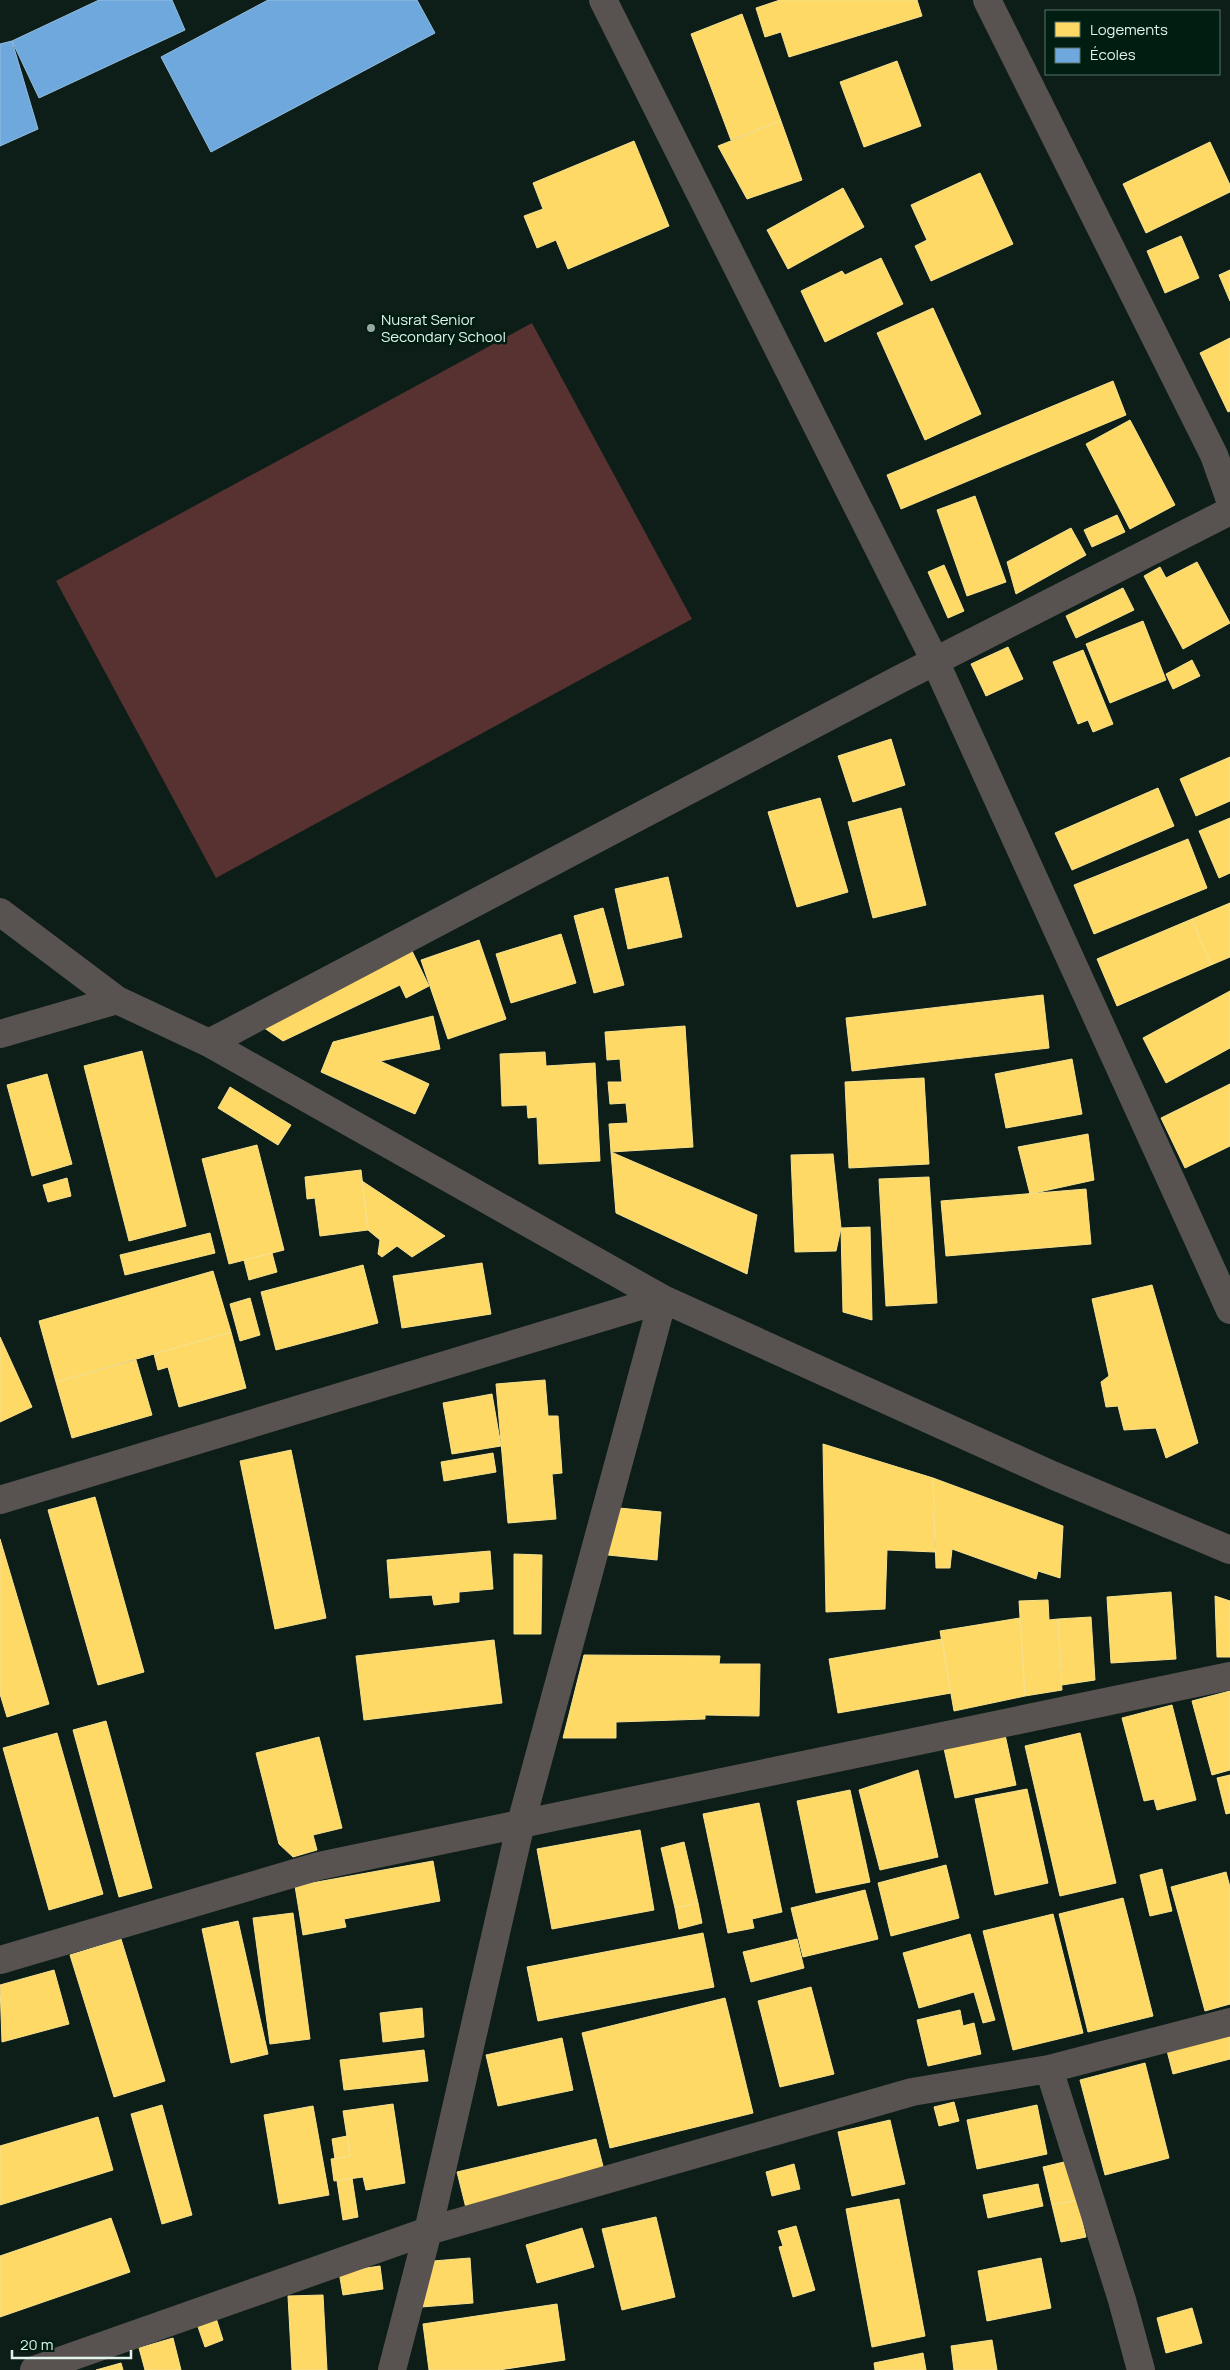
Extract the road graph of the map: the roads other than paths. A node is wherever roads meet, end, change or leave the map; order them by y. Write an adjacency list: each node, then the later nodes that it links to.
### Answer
1 (603, 0): 6 (street)
2 (987, 0): 3 (street)
3 (1222, 452): 4 (street)
4 (1230, 500)
5 (1230, 511): 6 (street)
6 (935, 661): 10 (street); 12 (street)
7 (0, 912): 8 (street)
8 (117, 1000): 9 (street); 10 (street)
9 (0, 1034)
10 (209, 1043): 11 (street)
11 (663, 1299): 13 (street); 14 (street); 16 (street)
12 (1230, 1310)
13 (0, 1500)
14 (1230, 1550)
15 (1230, 1676): 16 (street)
16 (522, 1823): 17 (street); 20 (street)
17 (0, 1960)
18 (1230, 2022): 19 (street)
19 (1049, 2069): 20 (street); 23 (street)
20 (428, 2231): 21 (street); 22 (street)
21 (34, 2370)
22 (392, 2370)
23 (1140, 2370)

